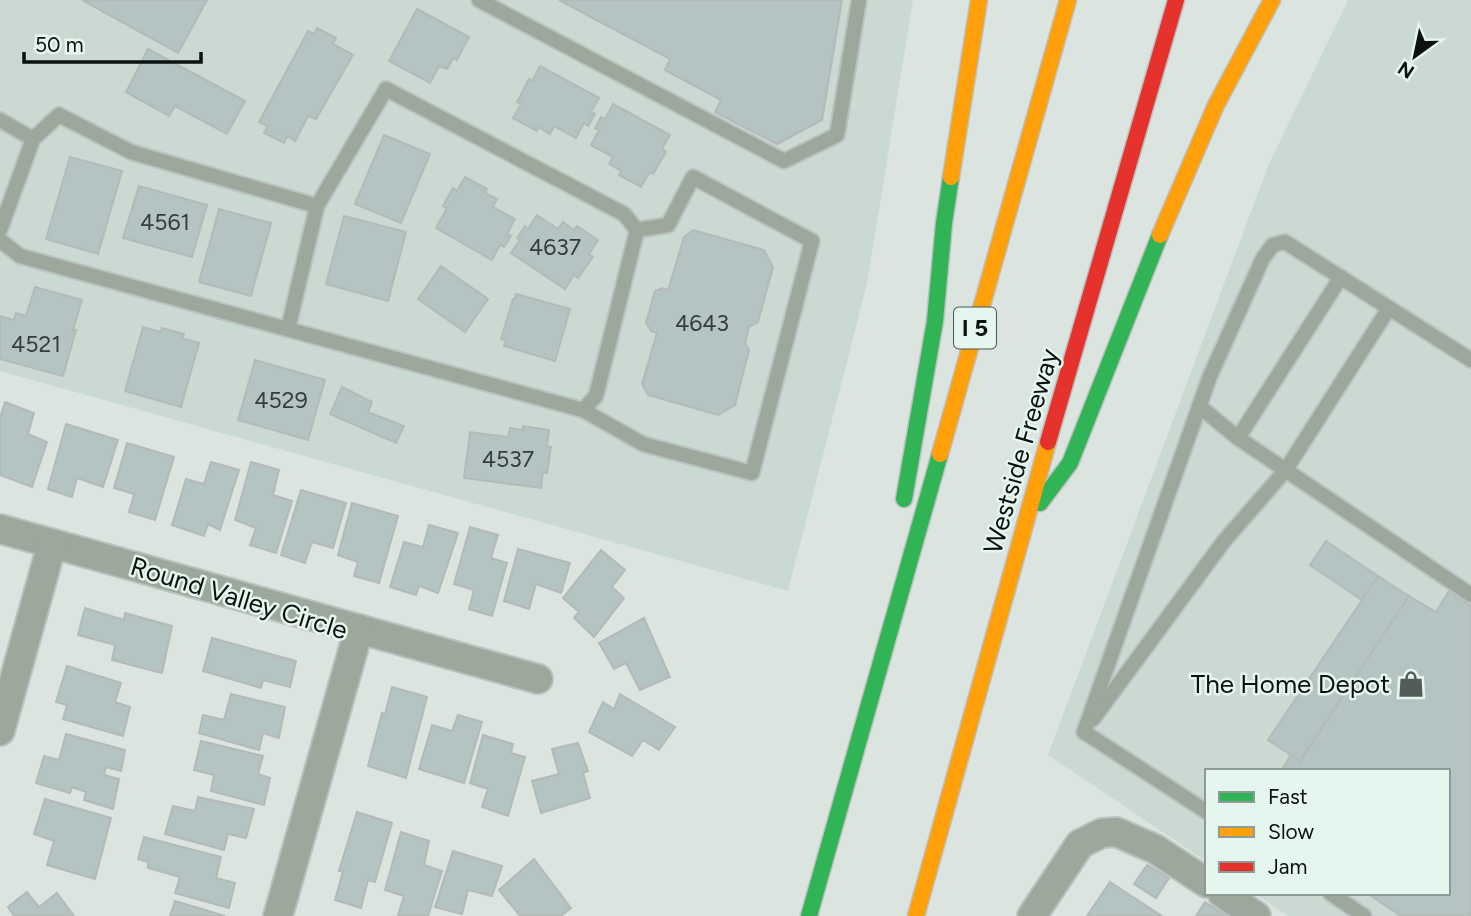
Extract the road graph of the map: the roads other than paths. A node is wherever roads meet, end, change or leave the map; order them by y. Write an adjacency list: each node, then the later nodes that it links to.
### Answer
1 (480, 0): 2 (lane)
2 (859, 0)
3 (979, 0): 21 (highway)
4 (1068, 0): 28 (highway, I 5)
5 (1176, 0): 22 (highway, Westside Freeway)
6 (1272, 0): 22 (highway)
7 (0, 120): 8 (lane)
8 (33, 139): 9 (lane); 10 (lane)
9 (317, 206): 11 (lane); 15 (lane)
10 (1, 223)
11 (637, 230): 18 (lane); 18 (lane)
12 (0, 240): 15 (lane)
13 (1341, 277): 14 (lane); 17 (lane); 19 (lane)
14 (1389, 308): 16 (lane); 20 (lane)
15 (288, 329): 18 (lane)
16 (1471, 359)
17 (1199, 406): 19 (lane); 31 (lane)
18 (583, 410)
19 (1238, 438): 20 (lane)
20 (1285, 471): 26 (lane); 31 (lane)
21 (902, 509)
22 (1024, 524): 38 (highway, Westside Freeway)
23 (0, 529): 24 (street, Round Valley Circle)
24 (52, 544): 27 (street, Round Valley Circle); 30 (street)
25 (897, 549): 28 (highway)
26 (1469, 588)
27 (359, 629): 29 (street); 36 (street, Round Valley Circle)
28 (881, 657): 37 (highway, I 5)
29 (538, 679)
30 (0, 731)
31 (1084, 732): 32 (lane)
32 (1205, 811)
33 (1205, 882): 39 (street)
34 (1225, 895): 40 (street)
35 (1333, 895): 41 (lane)
36 (278, 916)
37 (809, 916)
38 (916, 916)
39 (1032, 916)
40 (1256, 916)
41 (1364, 916)

